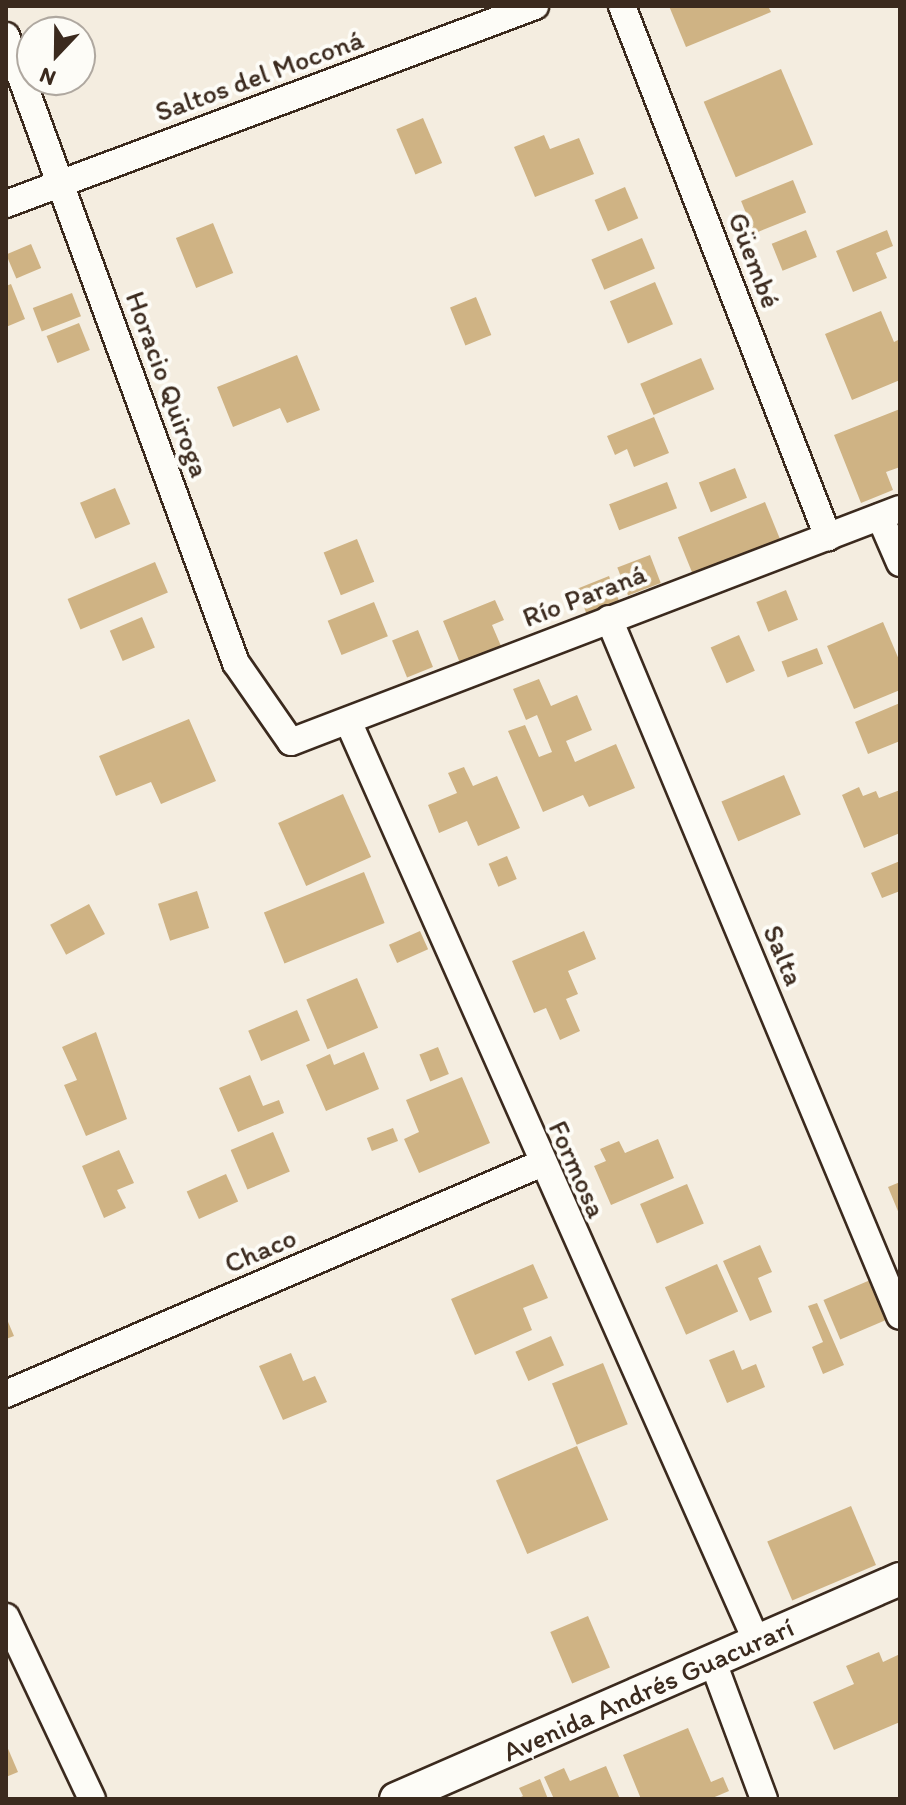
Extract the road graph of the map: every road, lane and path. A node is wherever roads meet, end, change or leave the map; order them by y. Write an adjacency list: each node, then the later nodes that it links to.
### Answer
1 (535, 6): 4 (street, Saltos del Moconá)
2 (622, 6): 7 (street, Güembé)
3 (6, 36): 4 (street, Horacio Quiroga)
4 (61, 183): 5 (street, Saltos del Moconá); 11 (street, Horacio Quiroga)
5 (6, 204)
6 (890, 513): 7 (street, Río Paraná); 8 (street)
7 (828, 537): 9 (street, Río Paraná)
8 (900, 563)
9 (609, 619): 10 (street, Río Paraná); 13 (street, Salta)
10 (348, 721): 11 (street, Río Paraná); 12 (street, Formosa)
11 (291, 742)
12 (540, 1164): 14 (street, Chaco); 17 (street, Formosa)
13 (900, 1316)
14 (6, 1394)
15 (900, 1579): 17 (street, Avenida Andrés Guacurarí)
16 (6, 1617): 19 (street)
17 (756, 1640): 18 (street, Avenida Andrés Guacurarí)
18 (713, 1662): 20 (street, Avenida Andrés Guacurarí); 21 (street)
19 (92, 1799)
20 (396, 1799)
21 (764, 1799)

